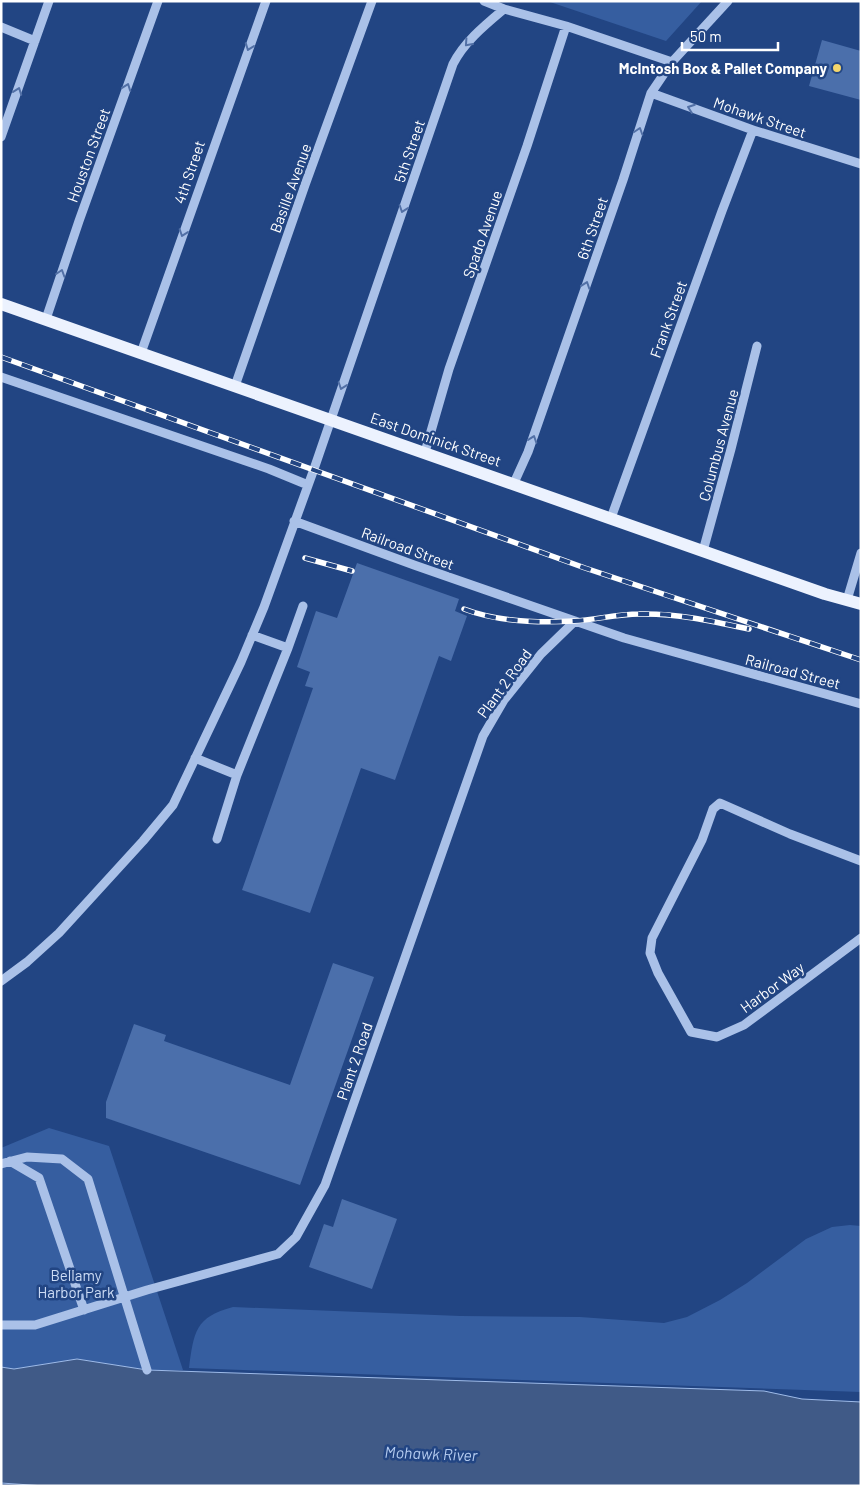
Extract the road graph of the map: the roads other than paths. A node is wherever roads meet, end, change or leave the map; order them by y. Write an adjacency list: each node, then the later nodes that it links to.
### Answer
1 (50, 1): 10 (street)
2 (158, 1): 17 (street, Houston Street, one-way to 2)
3 (266, 1): 19 (street, 4th Street, one-way to 19)
4 (372, 1): 21 (street, Basille Avenue)
5 (484, 1): 7 (street)
6 (728, 1): 11 (street, 6th Street)
7 (504, 9): 8 (street); 22 (street, 5th Street, one-way to 22)
8 (566, 26): 11 (street); 23 (street, Spado Avenue)
9 (1, 27): 10 (street)
10 (35, 42): 14 (street, one-way to 10)
11 (672, 62): 12 (street, 6th Street)
12 (651, 93): 13 (street, Mohawk Street, one-way to 12); 24 (street, 6th Street, one-way to 12)
13 (753, 130): 15 (street, Mohawk Street); 26 (street, Frank Street)
14 (1, 137)
15 (861, 164)
16 (1, 304): 17 (main road, East Dominick Street)
17 (46, 319): 19 (main road, East Dominick Street)
18 (757, 346): 28 (street, Columbus Avenue)
19 (141, 353): 21 (main road, East Dominick Street)
20 (1, 377): 25 (street)
21 (235, 386): 22 (main road, East Dominick Street)
22 (331, 419): 23 (main road, East Dominick Street); 25 (street, 5th Street)
23 (425, 452): 24 (main road, East Dominick Street)
24 (514, 483): 26 (main road, East Dominick Street)
25 (308, 485): 27 (street)
26 (611, 518): 28 (main road, East Dominick Street)
27 (294, 521): 33 (street, Railroad Street); 34 (street)
28 (703, 550): 30 (main road, East Dominick Street)
29 (861, 553): 30 (street)
30 (847, 600): 31 (main road, East Dominick Street)
31 (861, 604)
32 (303, 606): 35 (street)
33 (574, 621): 36 (street, Railroad Street); 44 (street, Plant 2 Road)
34 (252, 635): 35 (street); 37 (street)
35 (288, 648): 38 (street)
36 (861, 704)
37 (195, 758): 38 (street); 42 (street)
38 (237, 776): 39 (street)
39 (217, 839)
40 (861, 861): 41 (street, Harbor Way)
41 (861, 938)
42 (1, 981)
43 (6, 1163): 44 (street); 45 (street)
44 (124, 1297): 45 (street, Plant 2 Road); 47 (street)
45 (84, 1310): 46 (street, Plant 2 Road)
46 (1, 1325)
47 (147, 1370)

